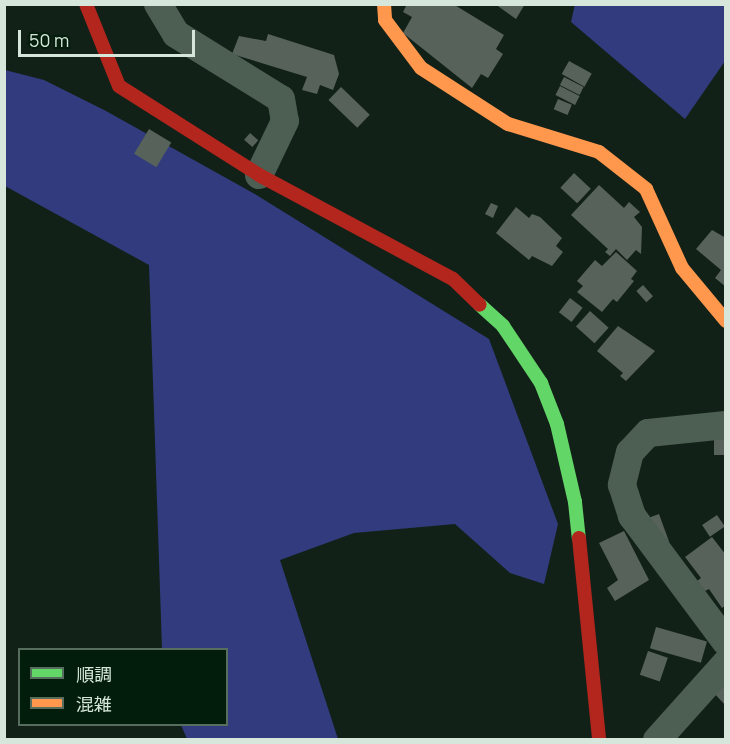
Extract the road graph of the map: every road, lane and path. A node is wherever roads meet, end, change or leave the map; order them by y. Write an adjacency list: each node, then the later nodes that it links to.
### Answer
1 (86, 4): 4 (street)
2 (158, 4): 4 (street)
3 (384, 4): 5 (street)
4 (259, 175): 9 (street)
5 (726, 321)
6 (726, 425): 7 (street)
7 (726, 642)
8 (726, 663): 10 (street)
9 (599, 740)
10 (657, 740)

